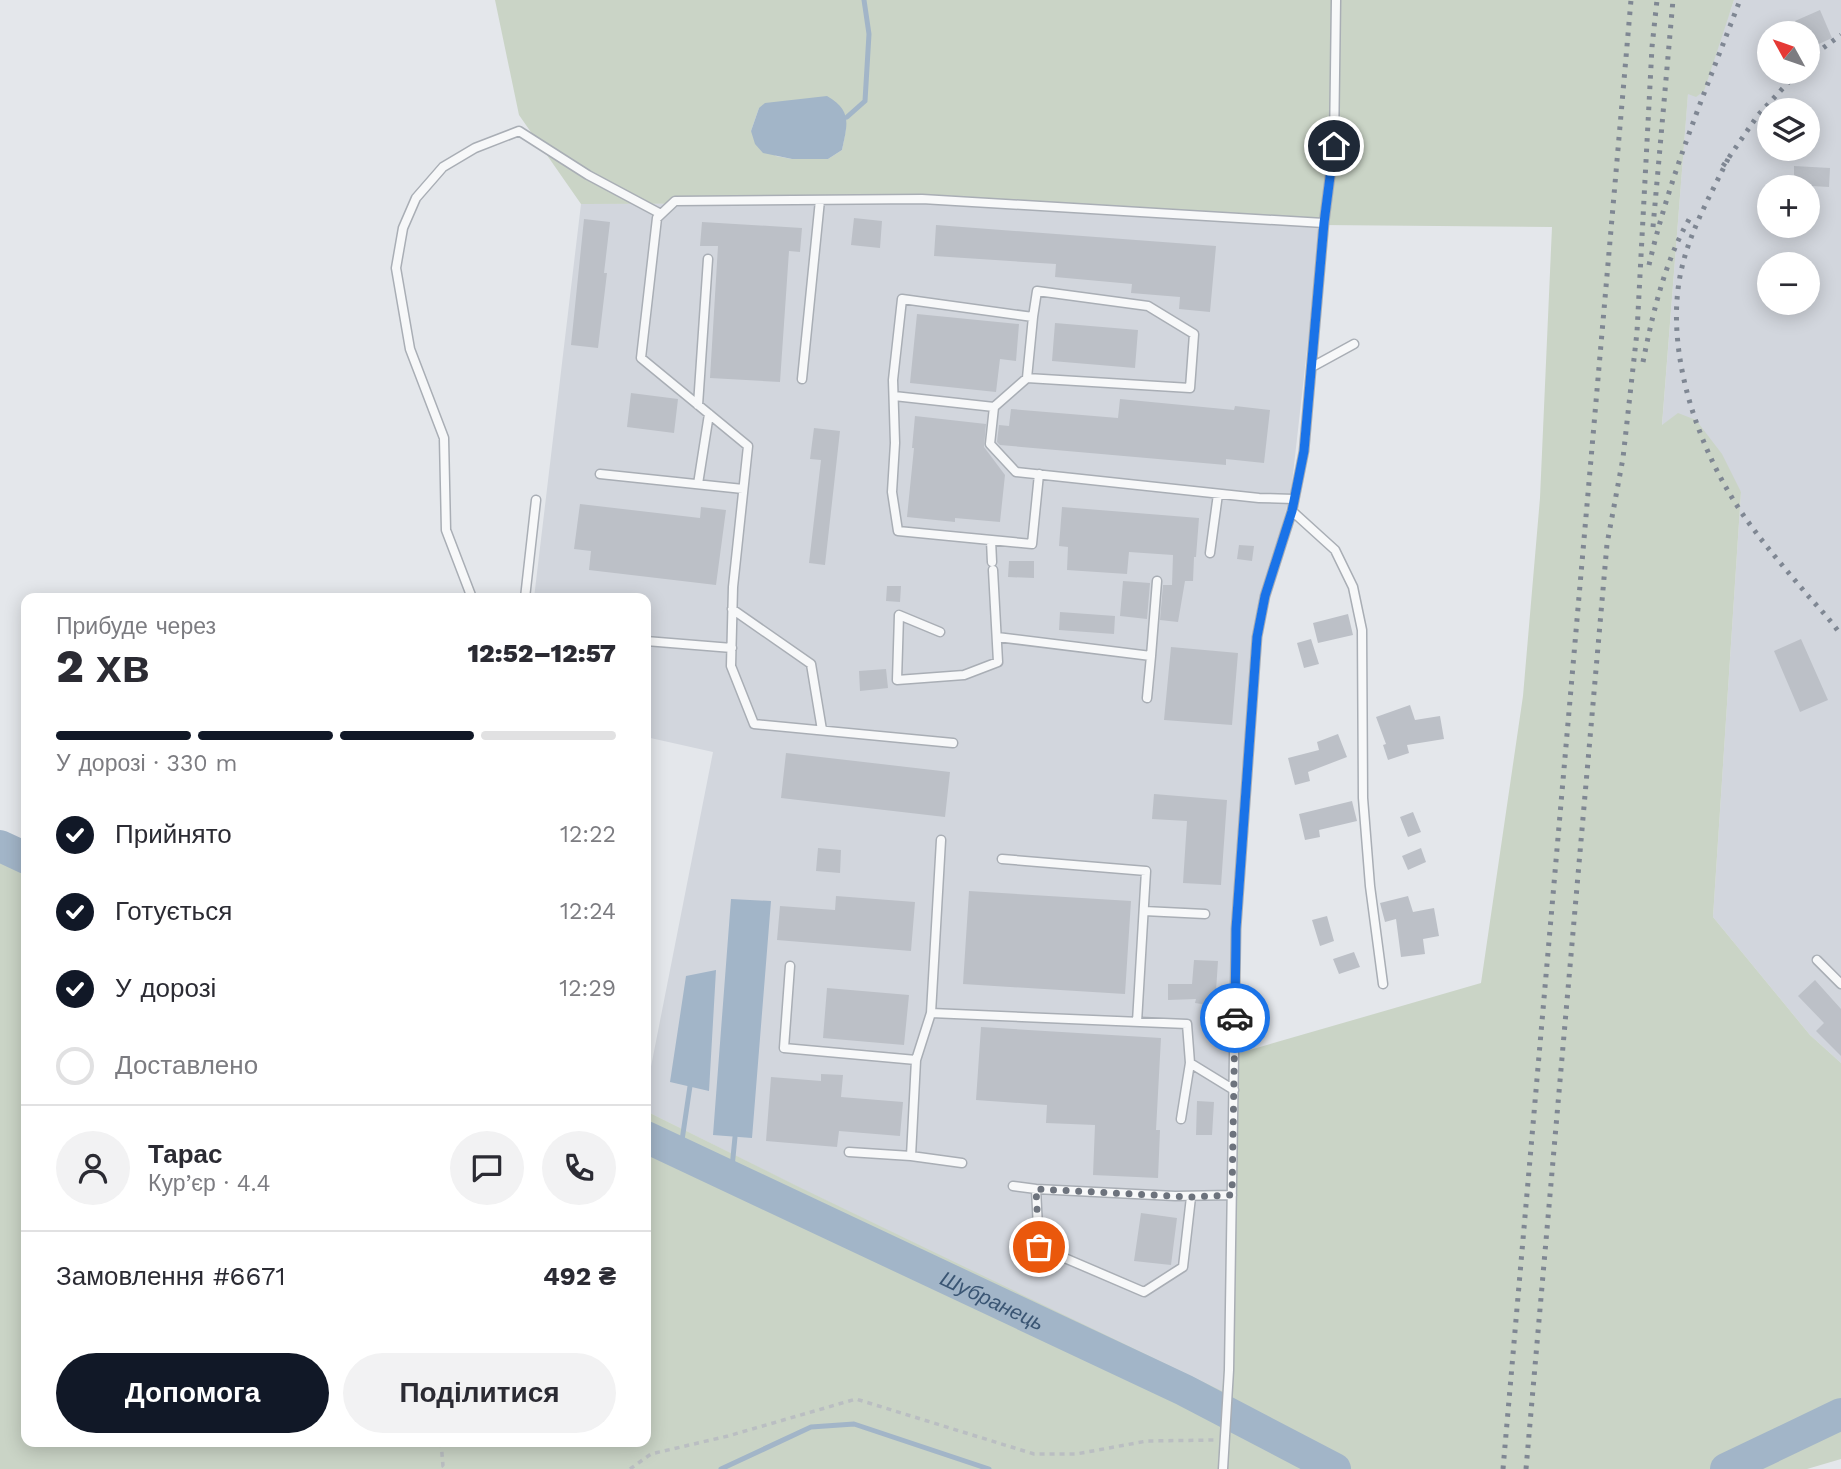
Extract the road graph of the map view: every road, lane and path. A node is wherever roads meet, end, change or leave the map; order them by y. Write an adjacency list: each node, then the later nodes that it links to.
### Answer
1 (1336, 0): 4 (lane)
2 (820, 200): 3 (lane); 4 (lane); 10 (lane)
3 (661, 214): 12 (lane); 26 (lane)
4 (1324, 223): 8 (lane)
5 (708, 259): 12 (lane)
6 (1033, 317): 9 (lane); 9 (lane); 11 (lane)
7 (1354, 344): 8 (lane)
8 (1312, 367): 20 (lane)
9 (1027, 378): 13 (lane)
10 (802, 379)
11 (894, 396): 13 (lane); 23 (lane)
12 (698, 405): 14 (lane)
13 (994, 407): 16 (lane)
14 (709, 414): 17 (lane); 18 (lane)
15 (600, 474): 17 (lane)
16 (1039, 474): 19 (lane); 23 (lane)
17 (698, 484): 18 (lane)
18 (743, 489): 28 (lane)
19 (1219, 494): 20 (lane); 24 (lane)
20 (1294, 499): 22 (lane)
21 (536, 500): 27 (lane)
22 (1292, 511): 43 (lane); 49 (lane)
23 (991, 540): 30 (lane)
24 (1210, 553)
25 (1157, 581): 33 (lane)
26 (470, 593)
27 (526, 593)
28 (732, 608): 32 (lane); 35 (lane)
29 (940, 632): 30 (lane)
30 (997, 637): 33 (lane)
31 (651, 641): 32 (lane)
32 (732, 648): 35 (lane)
33 (1151, 656): 34 (lane)
34 (1147, 698)
35 (821, 730): 36 (lane)
36 (953, 743)
37 (941, 840): 45 (lane)
38 (1002, 859): 39 (lane)
39 (1144, 911): 40 (lane); 46 (lane)
40 (1205, 914)
41 (1817, 960): 44 (lane)
42 (790, 966): 47 (lane)
43 (1383, 984)
44 (1841, 984)
45 (931, 1013): 46 (lane); 47 (lane)
46 (1138, 1022): 48 (lane)
47 (916, 1060): 52 (lane)
48 (1190, 1063): 49 (lane); 50 (lane)
49 (1234, 1090): 56 (lane)
50 (1181, 1119)
51 (849, 1152): 52 (lane)
52 (911, 1156): 53 (lane)
53 (962, 1163)
54 (1013, 1186): 55 (lane)
55 (1036, 1189): 57 (lane); 57 (lane)
56 (1232, 1195): 57 (lane); 58 (lane)
57 (1191, 1197)
58 (1224, 1440): 61 (path); 62 (lane)
59 (441, 1447): 60 (path)
60 (446, 1469)
61 (630, 1469)
62 (1223, 1469)

